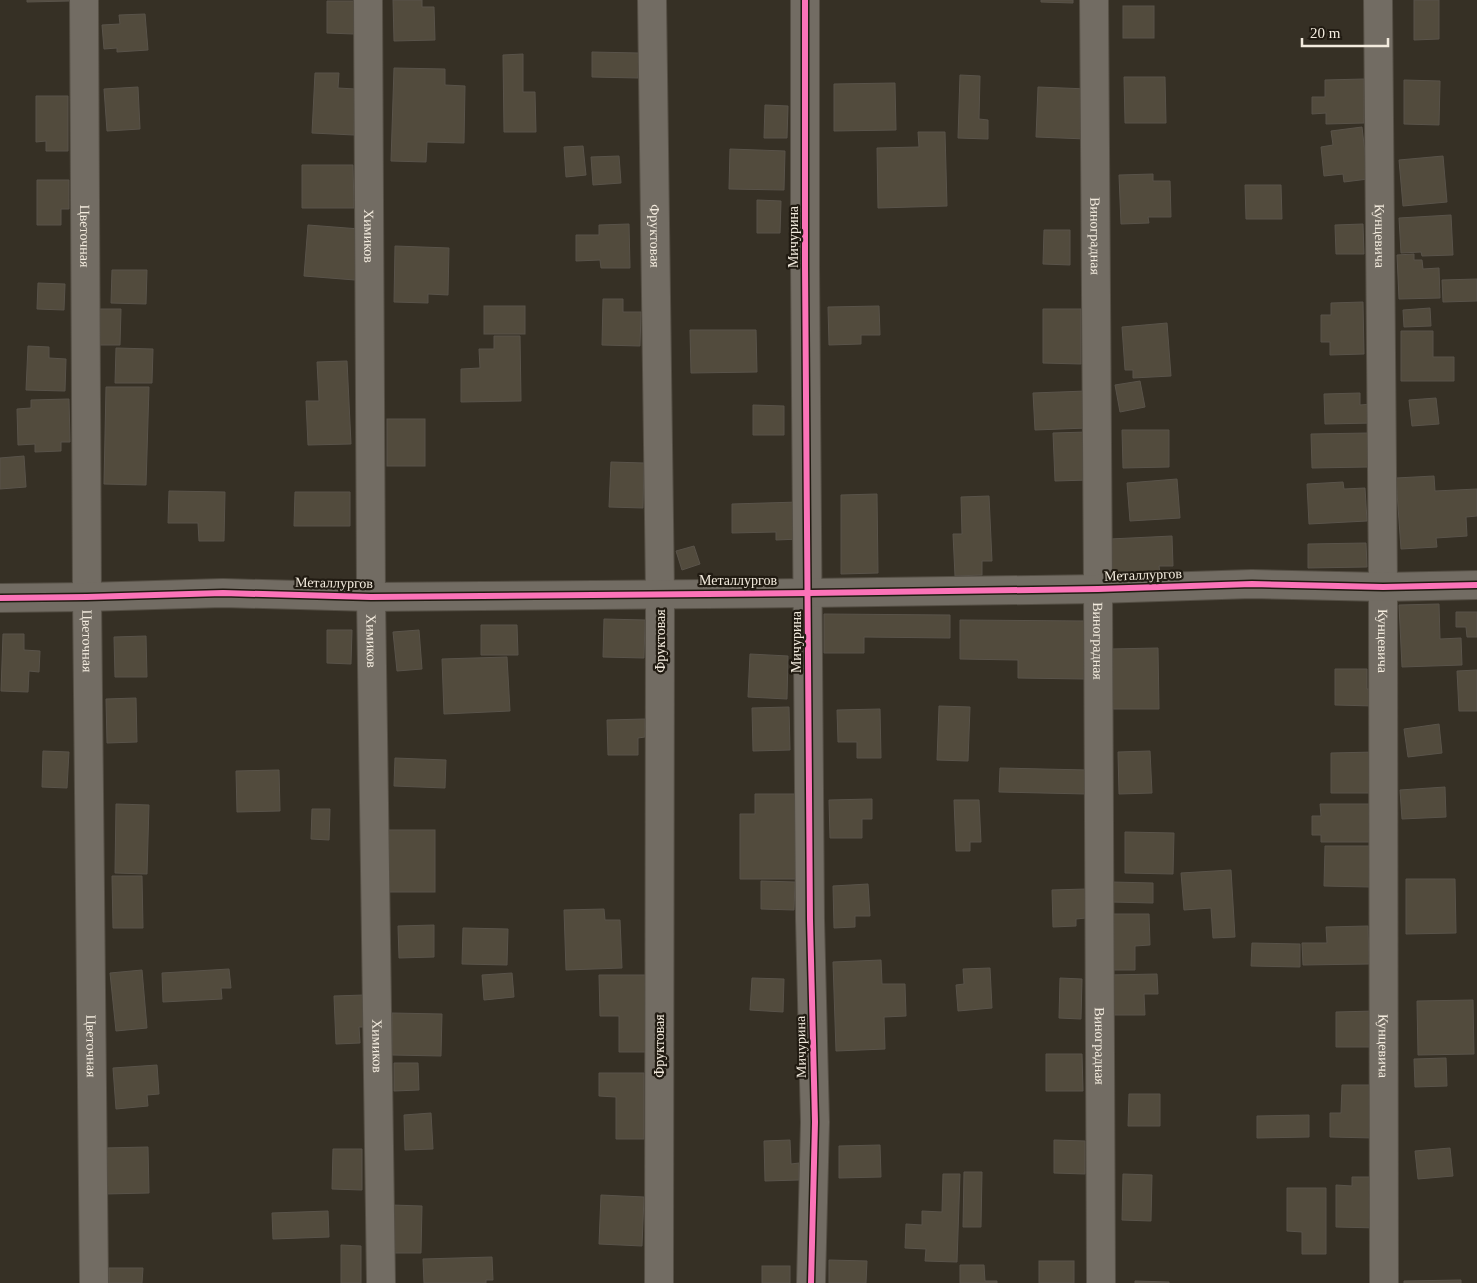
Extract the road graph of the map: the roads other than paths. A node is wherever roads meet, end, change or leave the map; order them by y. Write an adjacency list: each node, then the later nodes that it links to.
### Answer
1 (84, 0): 13 (street, Цветочная)
2 (368, 0): 12 (street, Химиков)
3 (652, 0): 10 (street, Фруктовая)
4 (805, 0): 11 (street, Мичурина)
5 (1094, 0): 9 (street, Виноградная)
6 (1378, 0): 8 (street, Кунцевича)
7 (1477, 586): 8 (street, Металлургов)
8 (1383, 587): 9 (street, Металлургов); 20 (street, Кунцевича)
9 (1098, 589): 11 (street, Металлургов); 19 (street, Виноградная)
10 (660, 593): 11 (street, Металлургов); 12 (street, Металлургов); 17 (street, Фруктовая)
11 (809, 593): 18 (street, Мичурина)
12 (371, 596): 13 (street, Металлургов); 16 (street, Химиков)
13 (87, 597): 14 (street, Металлургов); 15 (street, Цветочная)
14 (0, 598)
15 (94, 1283)
16 (381, 1283)
17 (659, 1283)
18 (811, 1283)
19 (1100, 1283)
20 (1384, 1283)

